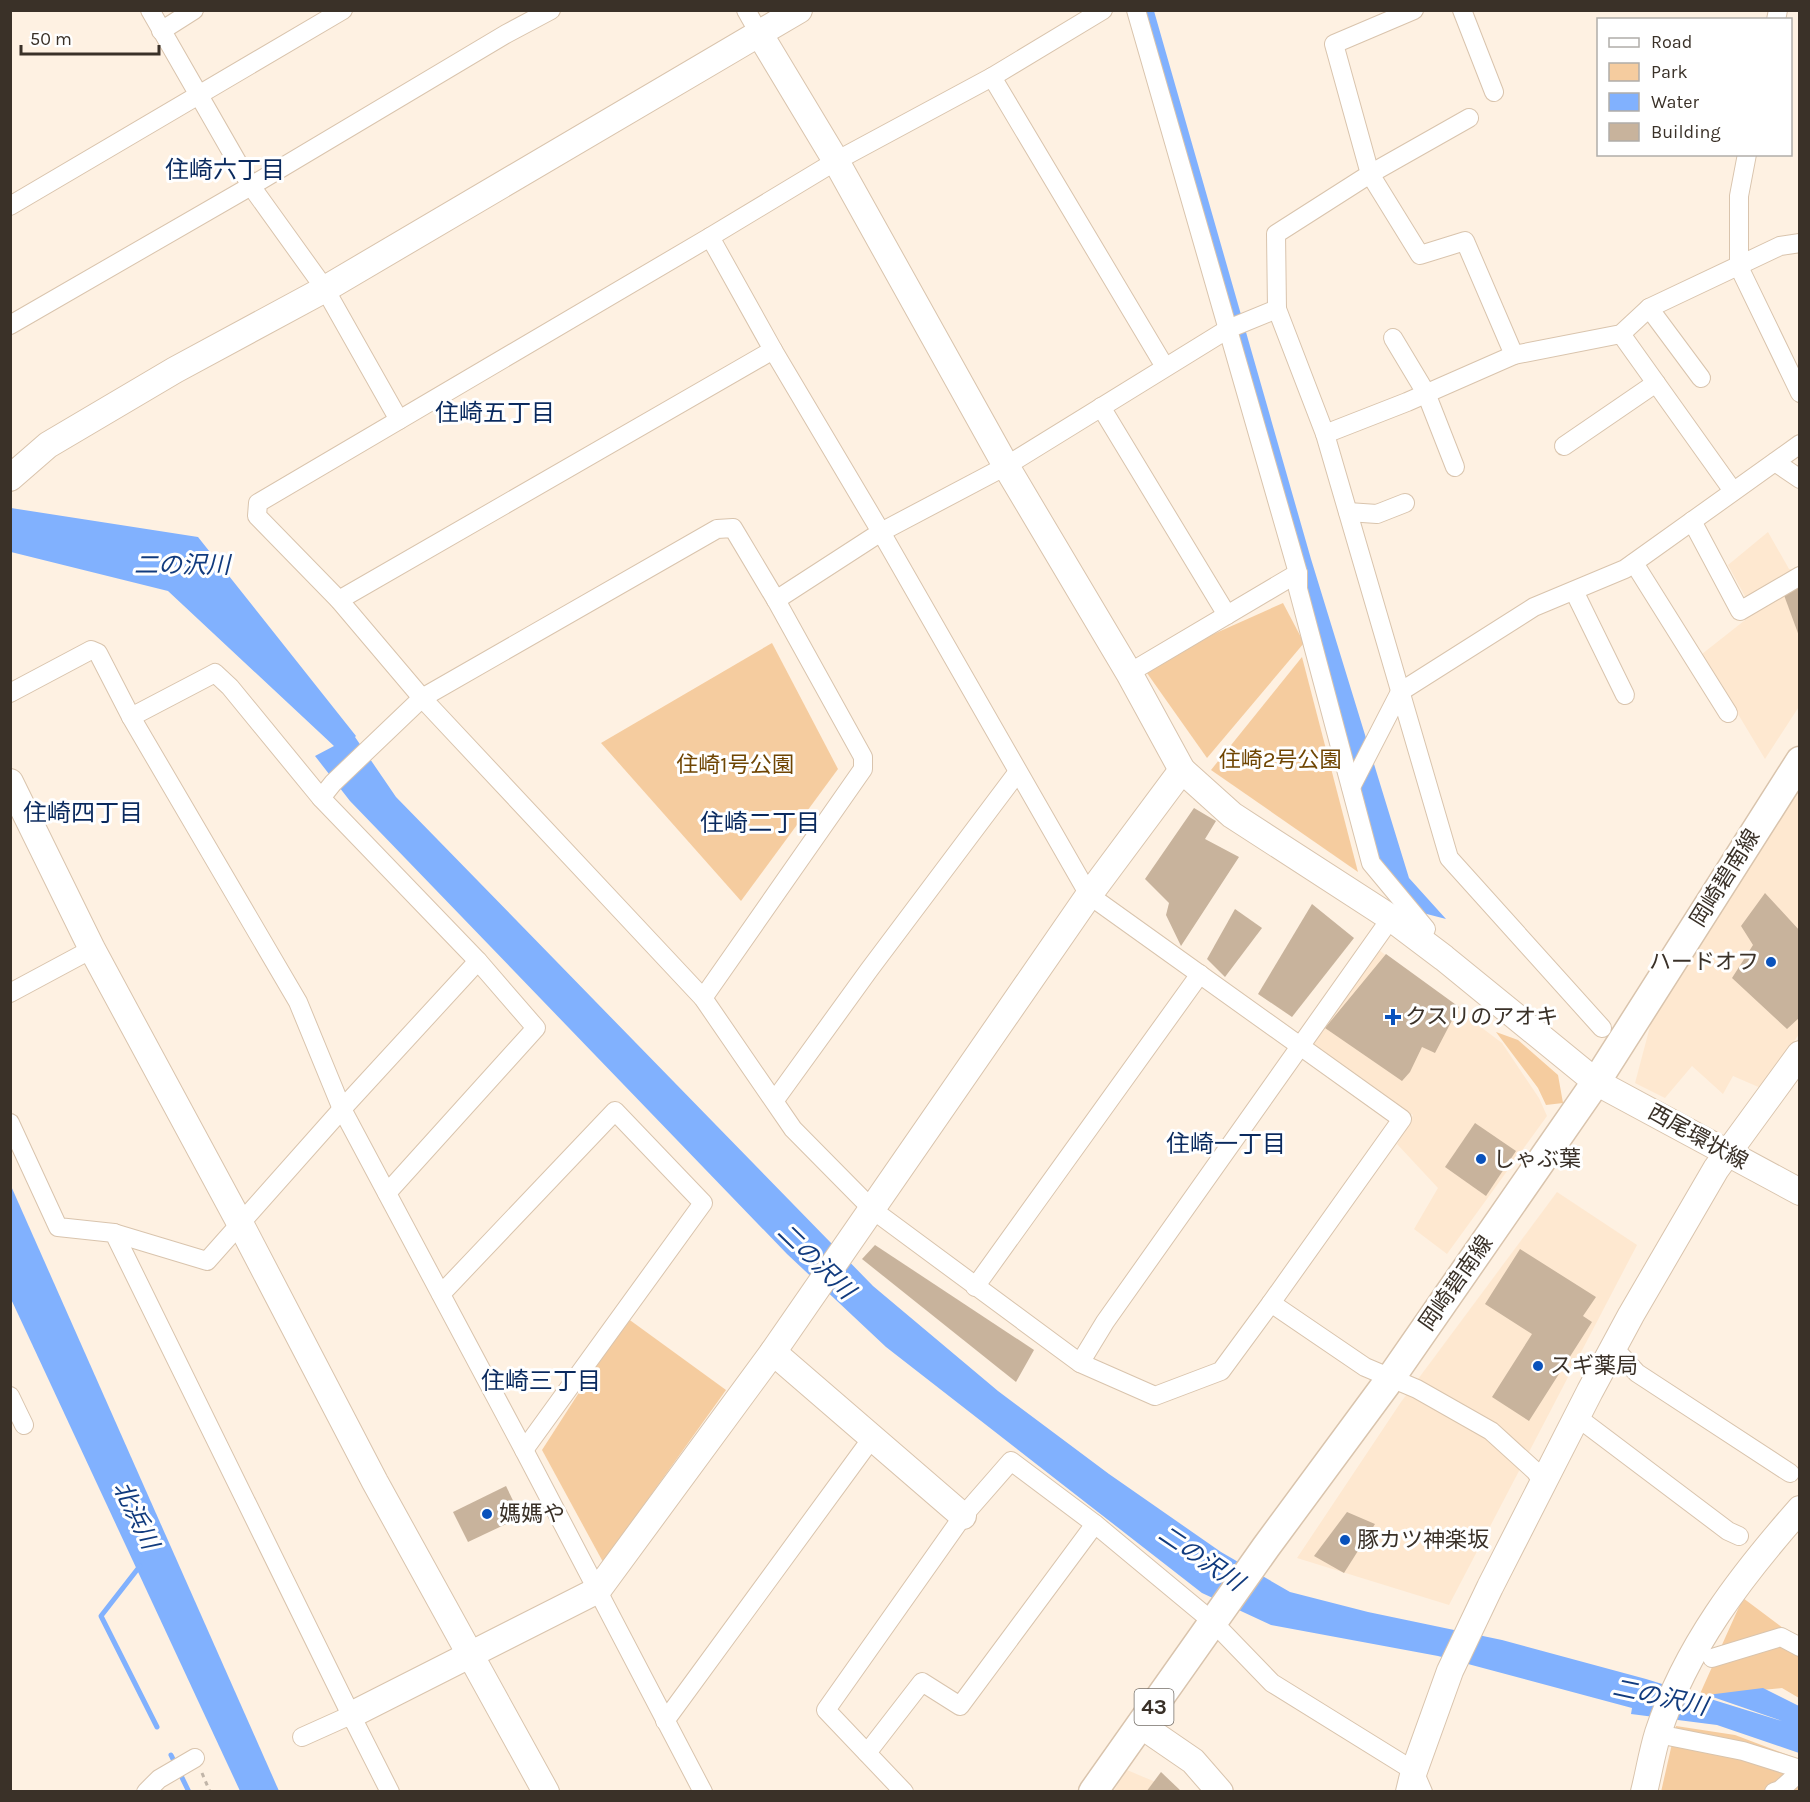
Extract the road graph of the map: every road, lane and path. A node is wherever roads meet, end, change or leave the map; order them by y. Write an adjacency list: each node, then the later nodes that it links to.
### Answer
1 (150, 10): 11 (street)
2 (194, 10): 11 (street)
3 (343, 10): 15 (street)
4 (551, 10): 20 (street)
5 (746, 10): 12 (street)
6 (799, 10): 12 (street)
7 (1103, 10): 13 (street)
8 (1136, 10): 29 (street)
9 (1414, 10): 19 (street)
10 (1462, 10): 14 (street)
11 (162, 31): 15 (street)
12 (759, 33): 18 (street, 西尾環状線); 25 (street)
13 (992, 77): 18 (street); 34 (street)
14 (1494, 92)
15 (198, 94): 20 (street); 21 (street)
16 (1469, 118): 19 (street)
17 (1748, 156): 24 (street)
18 (836, 160): 22 (street); 45 (street, 西尾環状線)
19 (1370, 174): 27 (street); 33 (street)
20 (251, 186): 25 (street); 28 (street)
21 (10, 206)
22 (710, 237): 32 (street); 40 (street)
23 (1800, 243): 24 (street)
24 (1739, 267): 26 (street); 38 (street)
25 (326, 289): 40 (street); 47 (street)
26 (1649, 308): 30 (street); 35 (street)
27 (1277, 309): 29 (street); 41 (street)
28 (10, 325)
29 (1228, 329): 34 (street); 55 (street)
30 (1621, 334): 33 (street); 36 (street)
31 (1393, 338): 37 (street)
32 (773, 350): 53 (street); 58 (street)
33 (1514, 355): 37 (street)
34 (1166, 367): 39 (street)
35 (1701, 378)
36 (1656, 383): 43 (street); 49 (street)
37 (1426, 393): 41 (street); 46 (street)
38 (1800, 393)
39 (1101, 407): 45 (street); 60 (street)
40 (399, 420): 58 (street)
41 (1325, 434): 51 (street)
42 (1800, 444): 44 (street)
43 (1564, 447)
44 (1774, 462): 48 (street); 49 (street)
45 (1006, 466): 53 (street); 61 (street, 西尾環状線)
46 (1455, 467)
47 (12, 475)
48 (1800, 479)
49 (1733, 491): 52 (street)
50 (1404, 503): 51 (street)
51 (1348, 512): 62 (street)
52 (1692, 521): 54 (street); 56 (street)
53 (881, 532): 59 (street); 70 (street)
54 (1634, 563): 57 (street); 66 (street)
55 (1298, 573): 60 (street); 72 (street)
56 (1800, 576)
57 (1574, 591): 62 (street); 64 (street)
58 (339, 600): 65 (street)
59 (776, 600): 65 (street); 81 (street)
60 (1227, 615): 61 (street)
61 (1129, 674): 69 (street, 西尾環状線)
62 (1400, 692): 72 (street); 82 (street)
63 (10, 693): 67 (street)
64 (1625, 695)
65 (422, 698): 73 (street); 81 (street)
66 (1728, 713)
67 (131, 717): 73 (street); 87 (street)
68 (1800, 761): 85 (main road, 岡崎碧南線 / 43)
69 (1182, 770): 74 (street); 75 (street, 西尾環状線)
70 (1017, 773): 74 (street); 86 (street)
71 (10, 782): 77 (street)
72 (1354, 782): 76 (street)
73 (321, 798): 78 (street)
74 (1089, 896): 79 (street); 92 (street)
75 (1391, 918): 83 (street); 85 (street, 西尾環状線)
76 (1426, 929)
77 (92, 949): 80 (street); 93 (street)
78 (478, 961): 87 (street); 91 (street)
79 (1200, 974): 83 (street); 95 (street)
80 (10, 993)
81 (703, 998): 86 (street)
82 (1602, 1028)
83 (1301, 1046): 97 (street); 100 (street)
84 (1800, 1054): 89 (street)
85 (1596, 1082): 89 (street, 西尾環状線); 101 (main road, 岡崎碧南線 / 43)
86 (775, 1100): 92 (street)
87 (342, 1109): 91 (street); 93 (street)
88 (10, 1123): 94 (street)
89 (1727, 1153): 90 (street, 西尾環状線); 98 (street)
90 (1800, 1192)
91 (387, 1193): 96 (street)
92 (873, 1210): 95 (street); 99 (street)
93 (241, 1225): 94 (street); 116 (street)
94 (114, 1233): 118 (street)
95 (975, 1287): 100 (street)
96 (441, 1294): 106 (street); 106 (street)
97 (1271, 1303): 100 (street); 101 (street)
98 (1613, 1347): 103 (street); 107 (street)
99 (773, 1352): 105 (street); 113 (street)
100 (1080, 1363)
101 (1390, 1378): 108 (street); 114 (main road, 岡崎碧南線 / 43)
102 (10, 1396): 104 (street)
103 (1577, 1417): 108 (street); 112 (street)
104 (24, 1425)
105 (872, 1438): 110 (street); 119 (street)
106 (524, 1450): 113 (street)
107 (1790, 1473)
108 (1544, 1484): 126 (street)
109 (1800, 1509): 121 (street)
110 (963, 1516): 111 (street); 123 (street)
111 (1095, 1524): 114 (street); 123 (street)
112 (1739, 1536)
113 (598, 1590): 116 (street); 119 (street)
114 (1213, 1622): 120 (main road, 岡崎碧南線 / 43); 126 (street)
115 (1800, 1647): 117 (street)
116 (469, 1654): 118 (street); 129 (street)
117 (1712, 1658)
118 (351, 1715): 122 (street); 128 (street)
119 (665, 1721): 130 (street)
120 (1142, 1726): 132 (main road, 岡崎碧南線 / 43); 133 (street)
121 (1659, 1731): 125 (street); 134 (street)
122 (302, 1737)
123 (867, 1753): 131 (street)
124 (195, 1758): 127 (street)
125 (1800, 1771): 135 (street)
126 (1415, 1785)
127 (146, 1791)
128 (390, 1791)
129 (546, 1791)
130 (703, 1791)
131 (904, 1791)
132 (1093, 1791)
133 (1220, 1791)
134 (1644, 1791)
135 (1774, 1791)

